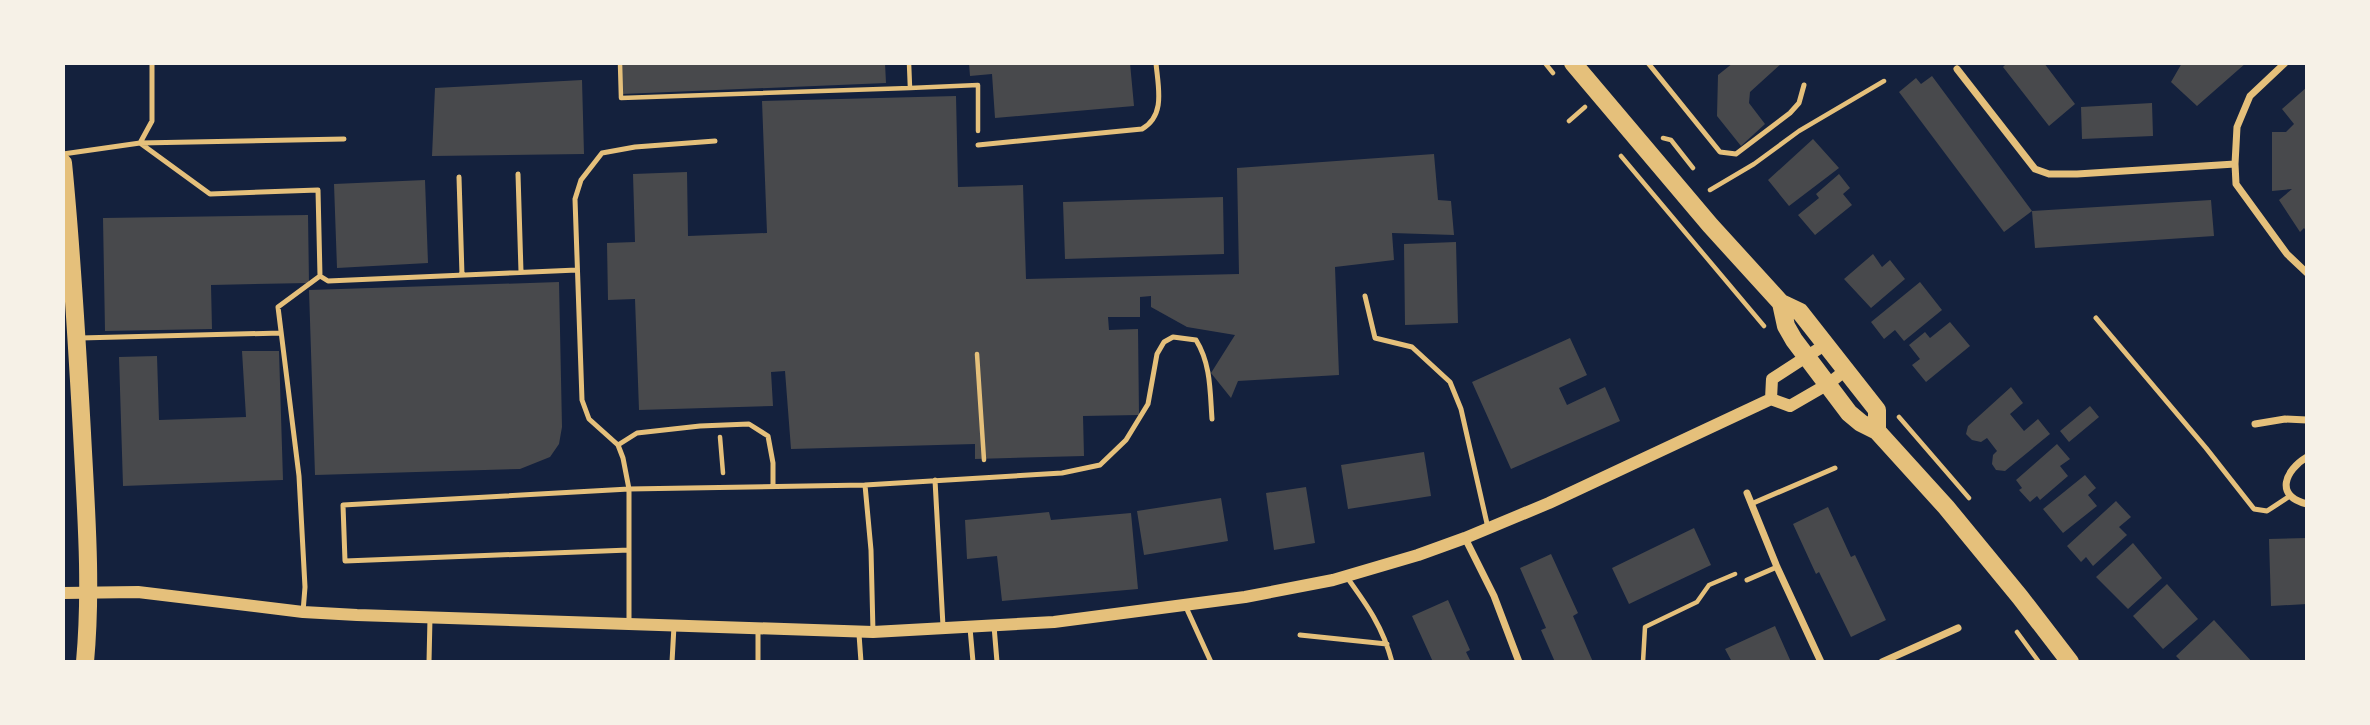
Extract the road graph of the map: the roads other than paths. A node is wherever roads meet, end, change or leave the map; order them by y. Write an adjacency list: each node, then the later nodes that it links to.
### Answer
1 (152, 63): 10 (lane)
2 (1156, 63): 11 (lane)
3 (1573, 63): 23 (main road)
4 (1647, 63): 7 (lane)
5 (2285, 63): 14 (street)
6 (1957, 69): 14 (street)
7 (1804, 85)
8 (344, 139): 10 (lane)
9 (715, 141): 17 (lane)
10 (140, 143): 12 (lane); 21 (lane)
11 (978, 145)
12 (63, 154)
13 (63, 163): 26 (main road)
14 (2235, 164): 19 (street)
15 (518, 174): 18 (lane)
16 (459, 177): 20 (lane)
17 (577, 270): 18 (lane); 36 (lane)
18 (521, 272): 20 (lane)
19 (2307, 273)
20 (463, 275): 21 (lane)
21 (320, 276): 25 (lane)
22 (1364, 296): 47 (lane)
23 (1781, 303): 27 (main road); 28 (main road)
24 (2096, 318): 44 (lane)
25 (281, 333): 26 (lane); 56 (lane)
26 (77, 338): 53 (main road)
27 (1826, 344): 28 (street); 29 (main road)
28 (1807, 357): 30 (main road); 31 (street)
29 (1846, 370): 30 (street); 35 (main road)
30 (1828, 384): 31 (street); 35 (main road)
31 (1771, 399): 47 (street)
32 (1212, 419): 39 (lane)
33 (2307, 420): 34 (street)
34 (2255, 424)
35 (1877, 431): 81 (main road)
36 (618, 445): 41 (lane); 42 (lane)
37 (2307, 457): 44 (street)
38 (1835, 468): 46 (lane)
39 (935, 480): 40 (lane); 64 (lane)
40 (865, 485): 41 (lane); 66 (lane)
41 (773, 486): 42 (lane)
42 (629, 489): 49 (lane); 49 (lane)
43 (1747, 493): 46 (street)
44 (2290, 496): 45 (street)
45 (2307, 503)
46 (1751, 504): 50 (street)
47 (1488, 528): 48 (street)
48 (1465, 538): 51 (street); 78 (street)
49 (629, 550): 58 (lane)
50 (1777, 567): 52 (lane); 79 (street)
51 (1346, 576): 55 (street); 68 (lane)
52 (1747, 580)
53 (89, 592): 54 (street); 56 (street); 69 (main road)
54 (63, 593)
55 (1185, 605): 60 (street); 76 (lane)
56 (303, 612): 57 (street)
57 (430, 618): 58 (street); 70 (lane)
58 (629, 625): 59 (street)
59 (674, 626): 63 (street); 71 (lane)
60 (994, 626): 61 (street); 75 (lane)
61 (970, 628): 64 (street); 74 (lane)
62 (1958, 628): 80 (street)
63 (758, 629): 65 (street); 72 (lane)
64 (943, 629): 66 (street)
65 (859, 632): 66 (street); 73 (lane)
66 (873, 632)
67 (1300, 635): 68 (lane)
68 (1387, 644): 77 (lane)
69 (85, 662)
70 (429, 662)
71 (672, 662)
72 (758, 662)
73 (861, 662)
74 (973, 662)
75 (997, 662)
76 (1211, 662)
77 (1392, 662)
78 (1519, 662)
79 (1821, 662)
80 (1882, 662)
81 (2070, 662)

